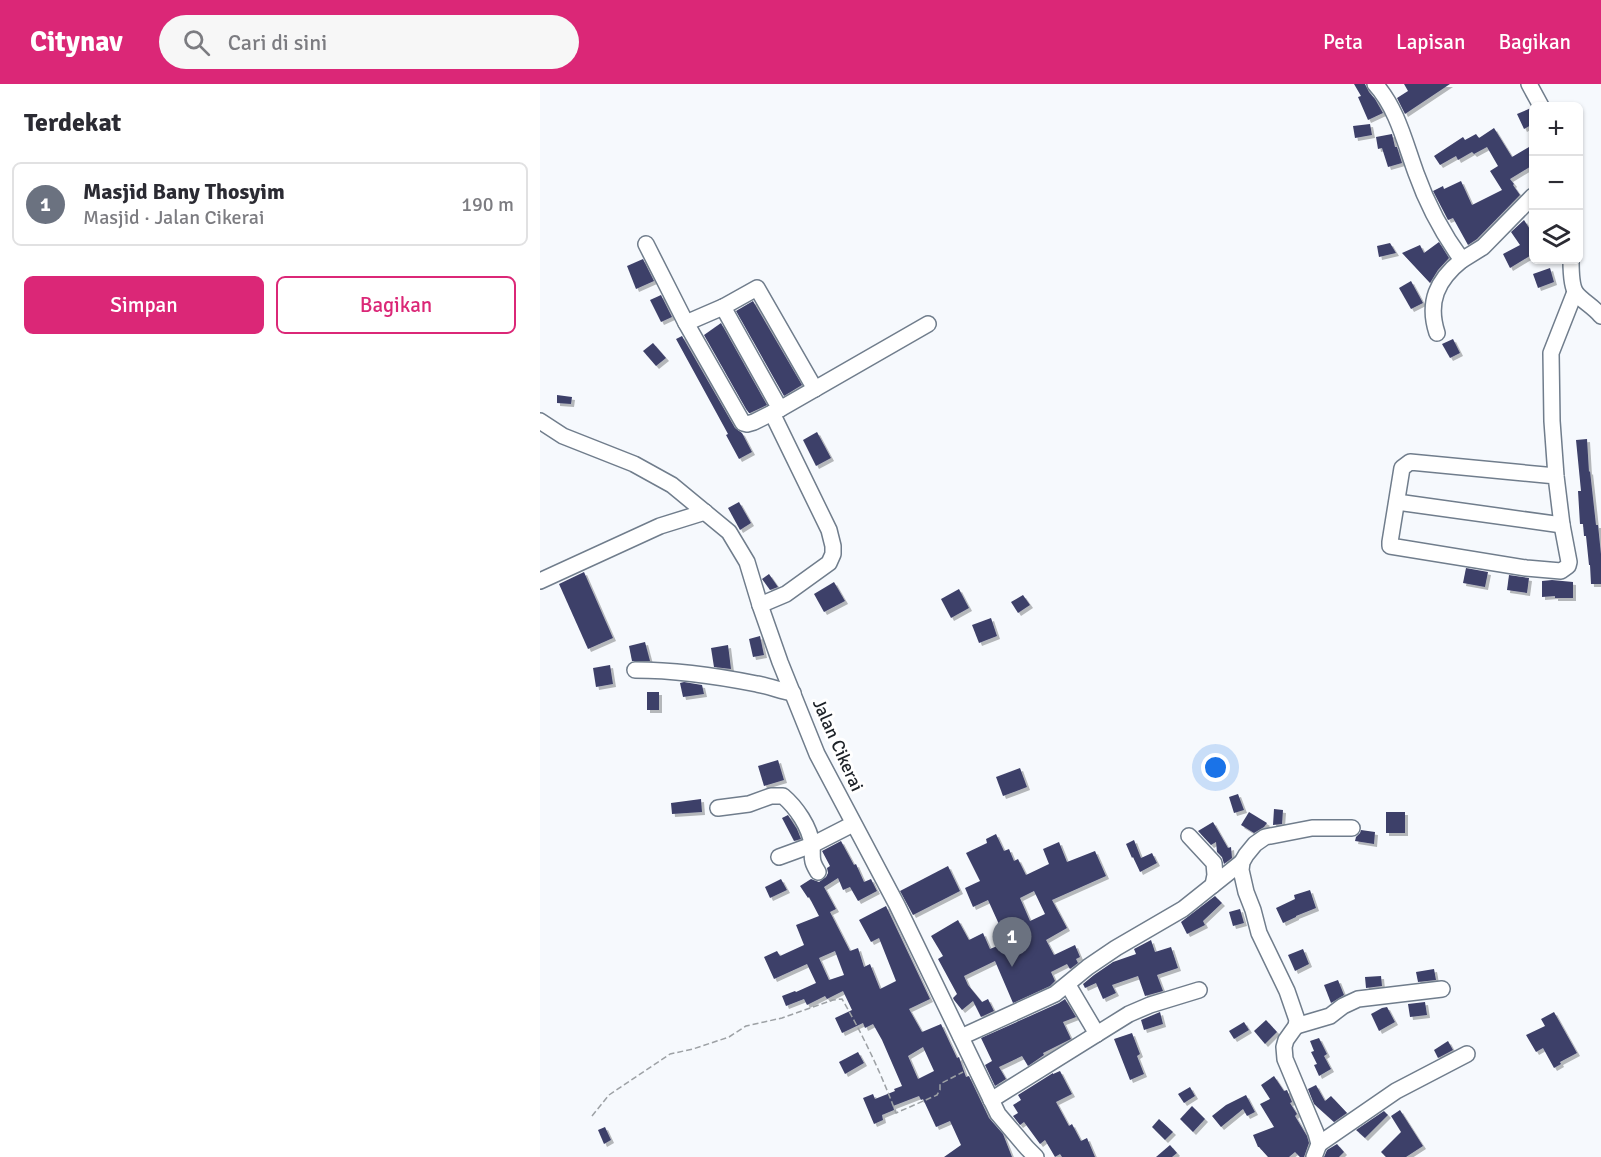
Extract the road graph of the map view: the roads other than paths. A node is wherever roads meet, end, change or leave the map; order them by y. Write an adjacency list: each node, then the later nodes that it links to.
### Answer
1 (1375, 84): 6 (street)
2 (1529, 84): 3 (street)
3 (1539, 102)
4 (1529, 200): 6 (street)
5 (646, 244): 11 (street)
6 (1462, 260): 13 (street)
7 (1571, 264): 8 (street)
8 (1575, 292): 10 (street); 17 (street)
9 (723, 307): 11 (street); 14 (street); 15 (street)
10 (1601, 316)
11 (686, 323): 15 (street)
12 (928, 324): 14 (street)
13 (1437, 333)
14 (815, 389): 15 (street)
15 (776, 411): 22 (street)
16 (540, 421): 19 (street, Jalan Cikerai)
17 (1556, 476): 18 (street); 20 (street)
18 (1397, 502): 20 (street); 20 (street)
19 (705, 512): 21 (street); 22 (street, Jalan Cikerai)
20 (1562, 525)
21 (540, 581)
22 (760, 605): 24 (street, Jalan Cikerai)
23 (635, 670): 24 (street)
24 (794, 693): 26 (street, Jalan Cikerai)
25 (718, 807): 29 (street)
26 (853, 824): 29 (street); 39 (street, Jalan Cikerai)
27 (1352, 828): 31 (street)
28 (1189, 836): 33 (street)
29 (812, 845): 30 (street); 32 (street)
30 (779, 857)
31 (1242, 862): 33 (street); 37 (street)
32 (818, 872)
33 (1213, 885): 34 (street)
34 (1068, 985): 38 (street); 39 (street)
35 (1442, 989): 37 (street)
36 (1199, 990): 38 (street)
37 (1296, 1026): 42 (street)
38 (1097, 1034): 41 (street)
39 (961, 1037): 41 (street, Jalan Cikerai)
40 (1467, 1054): 42 (street)
41 (991, 1100): 43 (street, Jalan Cikerai)
42 (1317, 1150)
43 (1036, 1157)

